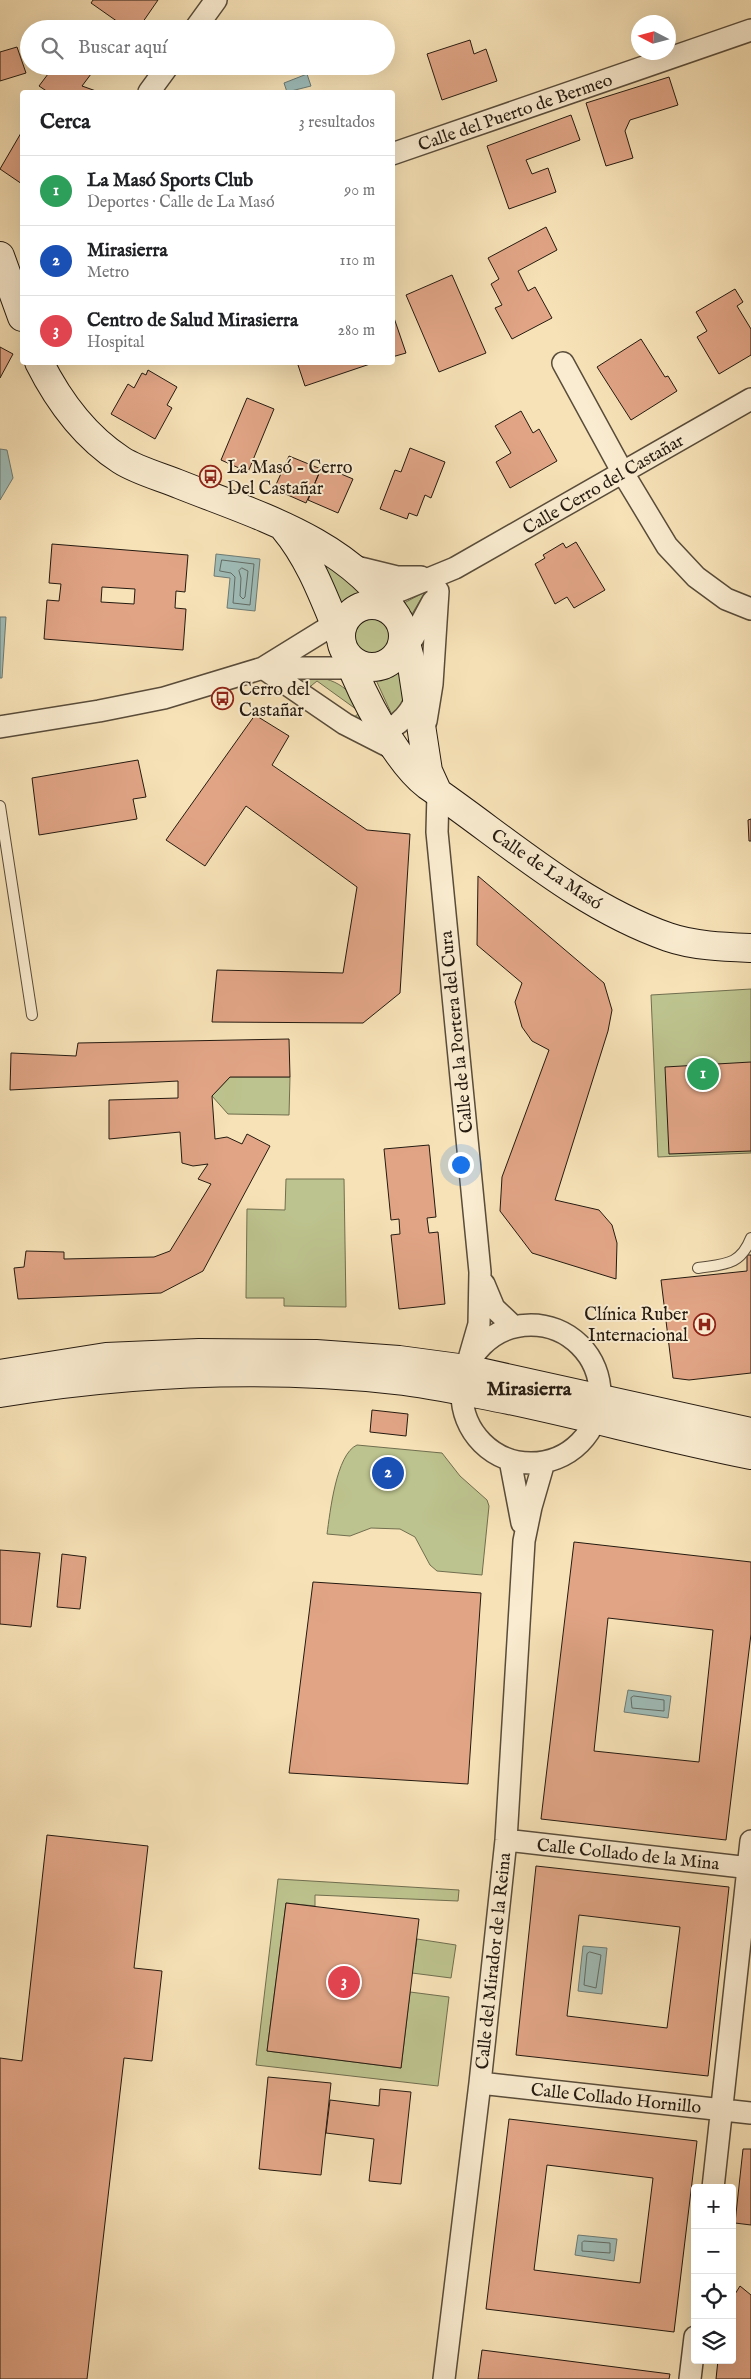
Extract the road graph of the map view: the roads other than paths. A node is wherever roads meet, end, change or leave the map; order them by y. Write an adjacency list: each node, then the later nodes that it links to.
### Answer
1 (216, 0): 2 (street)
2 (202, 20)
3 (751, 30): 6 (street, Calle del Puerto de Bermeo)
4 (161, 75): 5 (street)
5 (150, 90)
6 (395, 153)
7 (10, 266): 8 (main road)
8 (20, 308)
9 (563, 363): 12 (street)
10 (41, 365): 13 (main road, Calle de La Masó)
11 (751, 399): 12 (street, Calle Cerro del Castañar)
12 (623, 473): 15 (street, Calle Cerro del Castañar); 17 (street)
13 (283, 527): 14 (main road, Calle de La Masó); 16 (main road, Calle de La Masó)
14 (352, 566): 15 (street); 18 (main road, Calle de La Masó)
15 (436, 584): 18 (street, Calle Cerro del Castañar); 18 (street, Calle Cerro del Castañar); 23 (street)
16 (321, 592): 18 (main road, Calle de La Masó); 19 (street, Calle de La Masó)
17 (751, 609)
18 (370, 636): 19 (street, Calle Cerro del Castañar); 20 (street, Calle Cerro del Castañar); 21 (main road, Calle de La Masó); 24 (main road, Calle de La Masó)
19 (304, 644): 20 (street, Calle Cerro del Castañar)
20 (263, 668): 22 (street, Calle Cerro del Castañar); 24 (street)
21 (416, 697): 23 (main road, Calle de La Masó); 24 (street)
22 (0, 727)
23 (422, 736): 25 (main road, Calle de La Masó)
24 (381, 738): 25 (main road, Calle de La Masó)
25 (438, 793): 27 (main road, Calle de La Masó); 31 (street, Calle de la Portera del Cura)
26 (0, 806): 28 (lane)
27 (751, 948)
28 (32, 1015)
29 (751, 1238): 30 (lane)
30 (698, 1268)
31 (480, 1272): 32 (street, Calle de la Portera del Cura); 34 (street, Calle de la Portera del Cura)
32 (513, 1326): 34 (street); 36 (street)
33 (0, 1374): 34 (main road)
34 (464, 1380): 35 (main road); 36 (main road); 39 (street)
35 (0, 1393)
36 (598, 1409): 37 (main road); 38 (main road); 40 (street)
37 (751, 1432)
38 (751, 1455)
39 (510, 1460): 40 (street); 41 (street, Calle del Mirador de la Reina)
40 (544, 1462): 41 (street, Calle del Mirador de la Reina)
41 (524, 1541): 42 (street, Calle del Mirador de la Reina)
42 (506, 1840): 44 (street, Calle Collado de la Mina); 45 (street, Calle del Mirador de la Reina)
43 (751, 1841): 44 (street)
44 (749, 1868): 46 (street)
45 (480, 2083): 46 (street, Calle Collado Hornillo); 50 (street, Calle del Mirador de la Reina)
46 (722, 2110): 47 (street, Calle Collado Hornillo); 48 (street)
47 (751, 2113)
48 (713, 2184)
49 (692, 2364): 51 (street)
50 (444, 2379)
51 (690, 2379)

